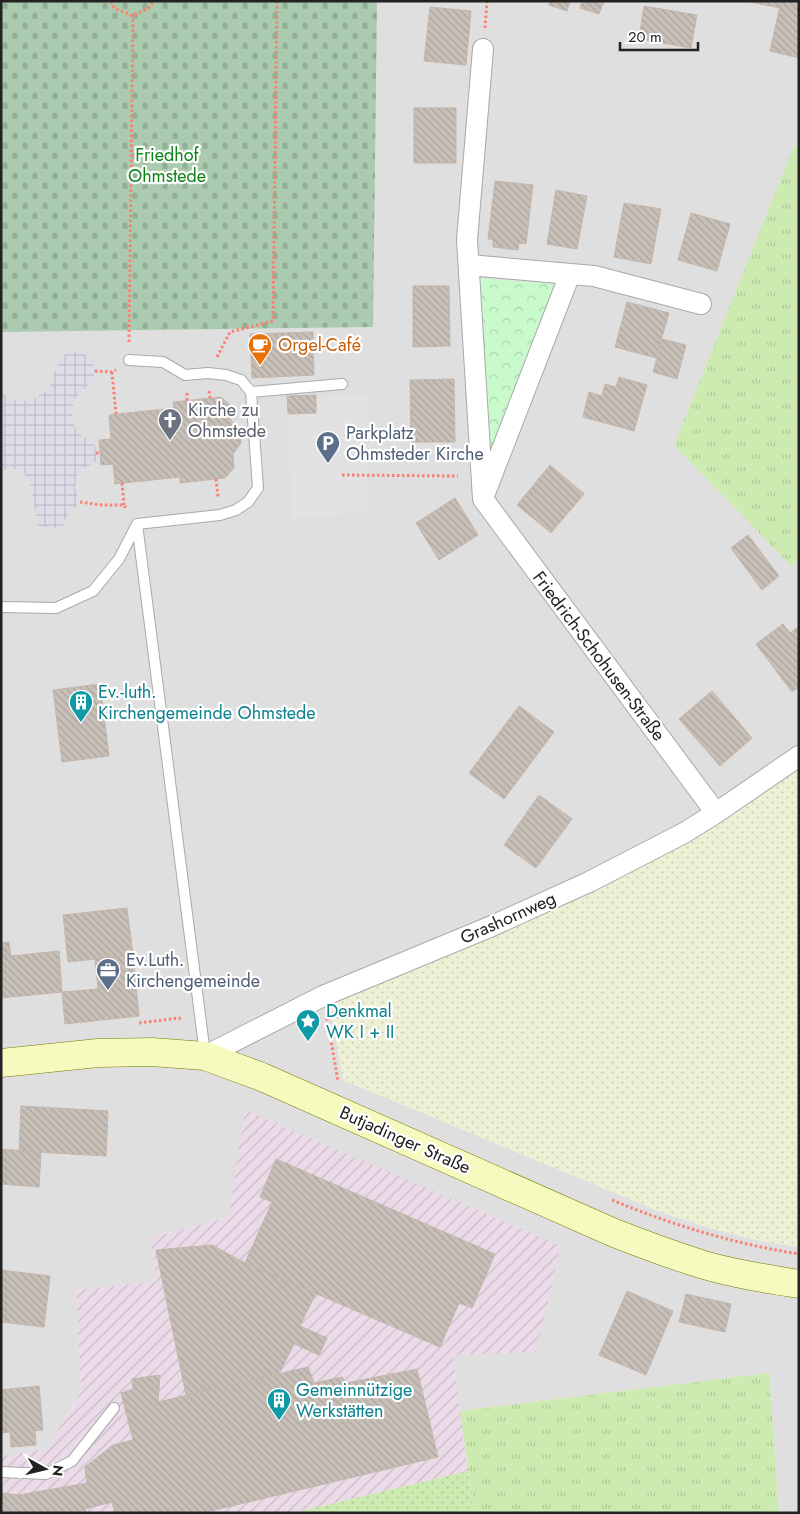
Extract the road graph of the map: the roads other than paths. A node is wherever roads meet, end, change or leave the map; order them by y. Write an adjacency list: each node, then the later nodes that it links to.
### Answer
1 (483, 49): 2 (street)
2 (469, 265): 3 (street); 8 (street)
3 (570, 274): 4 (street); 8 (street)
4 (701, 304)
5 (129, 360): 7 (lane)
6 (342, 384): 7 (lane)
7 (251, 392): 9 (lane)
8 (483, 499): 12 (street, Friedrich-Schohusen-Straße)
9 (137, 524): 10 (lane); 13 (lane)
10 (1, 608)
11 (799, 756): 12 (street, Grashornweg)
12 (716, 813): 13 (street, Grashornweg)
13 (205, 1056): 14 (street, Butjadinger Straße); 15 (street, Butjadinger Straße)
14 (1, 1063)
15 (799, 1284)
16 (114, 1408): 17 (lane)
17 (1, 1472)

